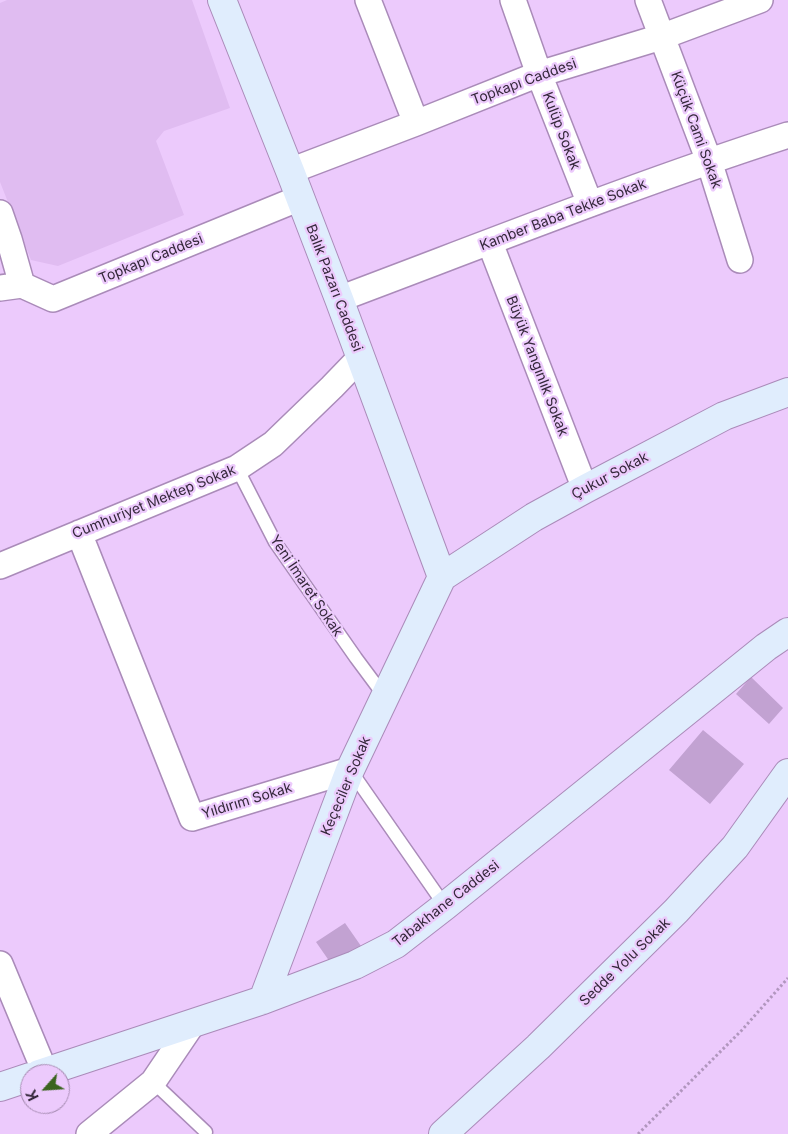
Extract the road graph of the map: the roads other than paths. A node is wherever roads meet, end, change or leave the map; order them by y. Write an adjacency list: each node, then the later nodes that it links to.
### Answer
1 (222, 0): 11 (street, Balık Pazarı Caddesi)
2 (368, 0): 8 (street)
3 (513, 0): 7 (street, Kulüp Sokak)
4 (648, 0): 6 (street, Küçük Cami Sokak)
5 (760, 0): 6 (street, Topkapı Caddesi)
6 (662, 37): 7 (street, Topkapı Caddesi); 10 (street, Küçük Cami Sokak)
7 (539, 74): 8 (street, Topkapı Caddesi); 13 (street, Kulüp Sokak)
8 (416, 124): 11 (street, Topkapı Caddesi)
9 (788, 135): 10 (street, Kamber Baba Tekke Sokak)
10 (709, 161): 13 (street, Kamber Baba Tekke Sokak); 16 (street, Küçük Cami Sokak)
11 (290, 171): 12 (street, Balık Pazarı Caddesi)
12 (300, 198): 17 (street, Topkapı Caddesi); 18 (street, Balık Pazarı Caddesi)
13 (590, 204): 15 (street, Kamber Baba Tekke Sokak)
14 (0, 213): 17 (street)
15 (490, 243): 18 (street, Kamber Baba Tekke Sokak); 22 (street, Büyük Yangınlık Sokak)
16 (740, 260)
17 (11, 286)
18 (339, 299): 19 (street, Balık Pazarı Caddesi)
19 (360, 358): 21 (street, Cumhuriyet Mektep Sokak); 25 (street, Balık Pazarı Caddesi)
20 (788, 392): 22 (street, Çukur Sokak)
21 (237, 468): 23 (street, Cumhuriyet Mektep Sokak); 27 (lane, Yeni İmaret Sokak)
22 (585, 489): 25 (street, Çukur Sokak)
23 (79, 533): 24 (street, Cumhuriyet Mektep Sokak); 28 (street, Yıldırım Sokak)
24 (0, 566)
25 (442, 577): 27 (street, Keçeciler Sokak)
26 (788, 632): 30 (street, Tabakhane Caddesi)
27 (385, 697): 28 (street, Keçeciler Sokak)
28 (350, 770): 30 (lane); 32 (street, Keçeciler Sokak)
29 (788, 773): 41 (street, Sedde Yolu Sokak)
30 (446, 906): 32 (street, Tabakhane Caddesi)
31 (0, 964): 34 (street)
32 (263, 1000): 33 (street, Tabakhane Caddesi)
33 (193, 1024): 35 (street); 37 (street)
34 (35, 1064)
35 (69, 1064)
36 (20, 1080): 38 (street)
37 (153, 1082): 39 (lane); 40 (street)
38 (0, 1087)
39 (206, 1132)
40 (89, 1134)
41 (443, 1134)

